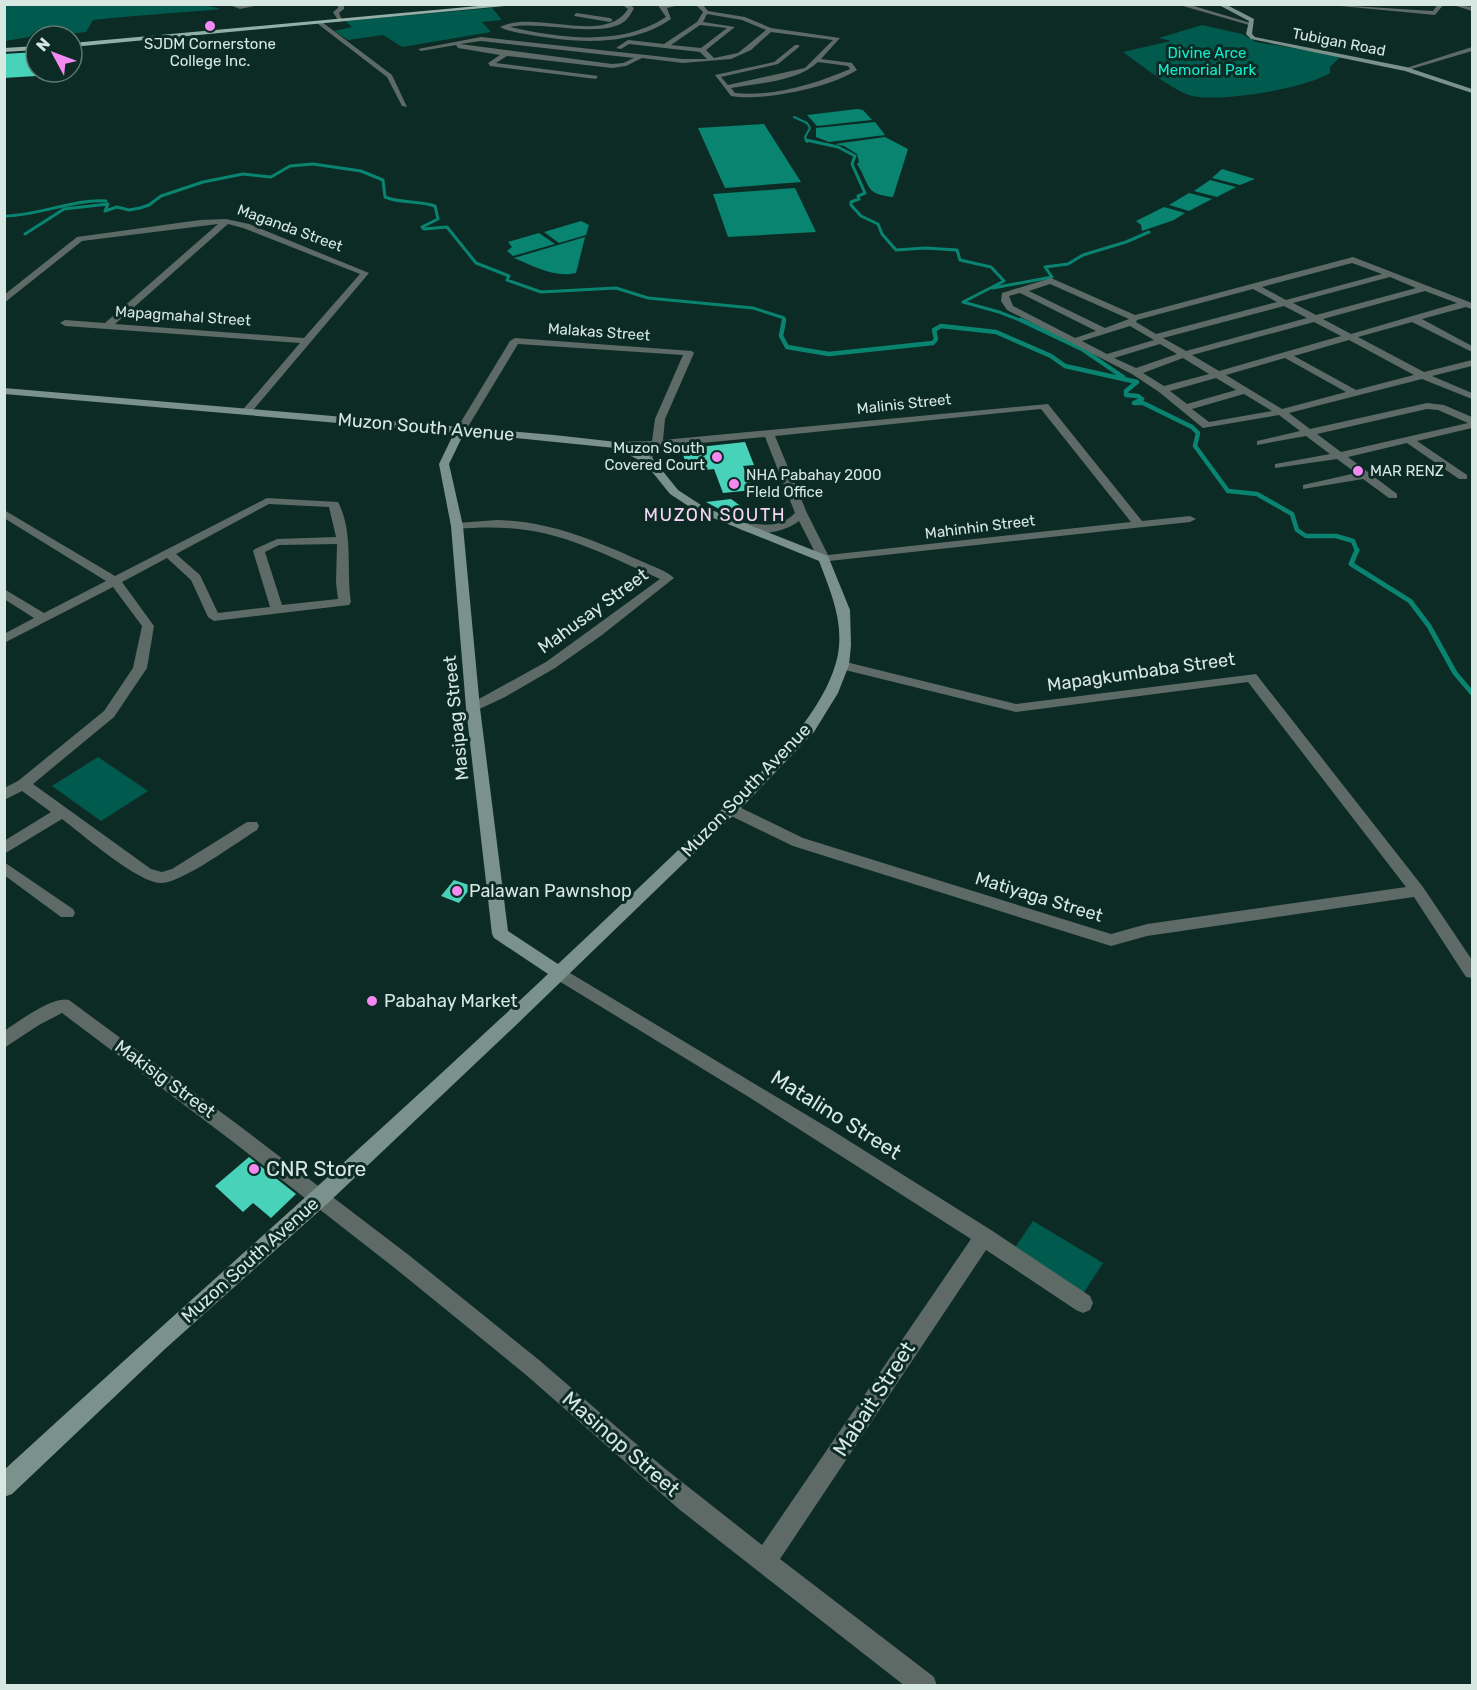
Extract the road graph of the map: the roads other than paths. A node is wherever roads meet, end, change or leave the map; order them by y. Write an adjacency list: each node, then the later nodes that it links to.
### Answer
1 (262, 4): 11 (street)
2 (524, 4): 22 (main road)
3 (624, 4): 24 (street)
4 (680, 4): 12 (street)
5 (698, 4): 19 (street)
6 (1179, 4): 27 (street)
7 (1220, 4): 27 (street, Tubigan Road)
8 (1323, 4): 13 (street)
9 (1441, 4): 16 (street)
10 (1455, 4): 17 (street)
11 (233, 5)
12 (662, 6): 28 (street)
13 (1354, 6): 14 (street)
14 (1382, 6): 16 (street)
15 (341, 7): 22 (street); 23 (street)
16 (1409, 7)
17 (1473, 9)
18 (751, 10): 21 (street)
19 (706, 12): 21 (street); 25 (street)
20 (576, 15): 24 (street)
21 (743, 18): 29 (street)
22 (356, 19): 23 (main road)
23 (339, 20): 26 (main road)
24 (623, 22): 28 (street); 31 (street)
25 (699, 22): 35 (street); 41 (street)
26 (320, 23): 33 (main road); 56 (street)
27 (1251, 24): 50 (street, Tubigan Road)
28 (648, 30): 30 (street)
29 (770, 30): 46 (street); 48 (street)
30 (621, 36): 31 (street); 32 (street)
31 (575, 38): 37 (street)
32 (628, 42): 35 (street); 42 (street)
33 (84, 44)
34 (453, 44): 37 (street); 43 (street); 44 (street)
35 (665, 46): 41 (street)
36 (797, 46): 51 (street)
37 (556, 47): 42 (street)
38 (24, 49): 40 (main road)
39 (1473, 49): 50 (street)
40 (4, 50)
41 (702, 50): 47 (street)
42 (612, 53): 45 (street)
43 (506, 54): 49 (street); 52 (street)
44 (429, 55)
45 (640, 57): 47 (street); 49 (street)
46 (725, 59): 47 (street); 51 (street)
47 (712, 60)
48 (817, 60): 54 (street); 54 (street)
49 (586, 64): 52 (street)
50 (1406, 69): 55 (street, Tubigan Road)
51 (751, 70): 54 (street)
52 (570, 74): 53 (street)
53 (596, 77)
54 (727, 87)
55 (1473, 91)
56 (405, 106)
57 (226, 221): 62 (street, Maganda Street); 69 (street, Mapagmahal Street); 73 (street, Maganda Street)
58 (1389, 275): 59 (street); 60 (street); 63 (street)
59 (1255, 287): 63 (street); 67 (street)
60 (1425, 288): 64 (street); 65 (street)
61 (1021, 290): 67 (street); 70 (street); 74 (street)
62 (4, 300)
63 (1284, 302): 65 (street); 72 (street)
64 (1469, 305): 66 (street)
65 (1316, 318): 71 (street); 76 (street)
66 (1414, 319): 71 (street); 75 (street)
67 (1133, 321): 70 (street); 72 (street)
68 (64, 323): 69 (street)
69 (107, 326): 73 (street, Mapagmahal Street)
70 (1105, 332): 74 (street)
71 (1352, 337): 77 (street); 84 (street)
72 (1159, 339): 76 (street); 78 (street)
73 (308, 341): 91 (street, Maganda Street)
74 (1074, 341): 78 (street)
75 (1473, 349)
76 (1183, 355): 81 (street); 82 (street)
77 (1286, 355): 82 (street); 88 (street)
78 (1107, 357): 81 (street)
79 (1473, 363): 80 (street)
80 (1453, 369): 83 (street); 84 (street)
81 (1135, 372): 85 (street)
82 (1215, 375): 85 (street); 87 (street)
83 (1473, 376)
84 (1426, 377): 88 (street); 89 (street)
85 (1163, 390): 90 (street)
86 (4, 391): 91 (street, Muzon South Avenue)
87 (1243, 391): 90 (street); 92 (street)
88 (1356, 394): 92 (street)
89 (1473, 396)
90 (1185, 408): 92 (street)
91 (245, 412): 95 (street, Muzon South Avenue)
92 (1281, 412): 97 (street)
93 (1473, 421): 97 (street)
94 (1473, 425): 98 (street)
95 (461, 430): 99 (street, Malakas Street); 101 (street, Muzon South Avenue); 114 (street, Masipag Street)
96 (769, 433): 99 (street, Malinis Street); 110 (street); 112 (street, Malinis Street)
97 (1309, 434): 100 (street); 102 (street)
98 (1409, 440): 102 (street); 106 (street)
99 (657, 444): 101 (street, Malinis Street); 103 (street)
100 (1261, 444)
101 (617, 445): 103 (street, Muzon South Avenue)
102 (1337, 456): 104 (street); 105 (street)
103 (648, 460): 113 (street, Muzon South Avenue)
104 (1279, 466)
105 (1364, 475): 107 (street); 108 (street)
106 (1463, 477)
107 (1307, 487)
108 (1393, 496)
109 (4, 513): 118 (street)
110 (801, 513): 113 (street); 117 (street)
111 (1190, 519): 112 (street, Mahinhin Street)
112 (1139, 524): 117 (street, Mahinhin Street)
113 (738, 525): 117 (street, Muzon South Avenue)
114 (457, 526): 124 (street, Masipag Street); 124 (street, Mahusay Street)
115 (343, 540): 116 (street); 120 (street); 120 (street)
116 (168, 553): 118 (street); 120 (street)
117 (824, 559): 123 (street, Muzon South Avenue)
118 (115, 581): 121 (street); 125 (street)
119 (4, 593): 121 (street)
120 (277, 609)
121 (44, 618): 122 (street)
122 (4, 639)
123 (842, 665): 127 (street, Muzon South Avenue); 132 (street, Mapagkumbaba Street)
124 (473, 708): 135 (street, Masipag Street)
125 (23, 784): 126 (street); 128 (street)
126 (4, 795)
127 (730, 808): 132 (street, Matiyaga Street); 135 (street, Muzon South Avenue)
128 (62, 812): 129 (street); 130 (street)
129 (252, 826)
130 (4, 849)
131 (4, 867): 133 (street)
132 (1418, 891): 134 (street)
133 (67, 913)
134 (1473, 972)
135 (560, 973): 137 (street, Muzon South Avenue); 138 (street, Matalino Street)
136 (4, 1041): 137 (street, Makisig Street)
137 (321, 1197): 140 (street, Muzon South Avenue); 141 (street, Masinop Street)
138 (984, 1236): 139 (street, Matalino Street); 141 (street, Mabait Street)
139 (1083, 1303)
140 (4, 1486)
141 (764, 1562): 142 (street, Masinop Street)
142 (925, 1686)

